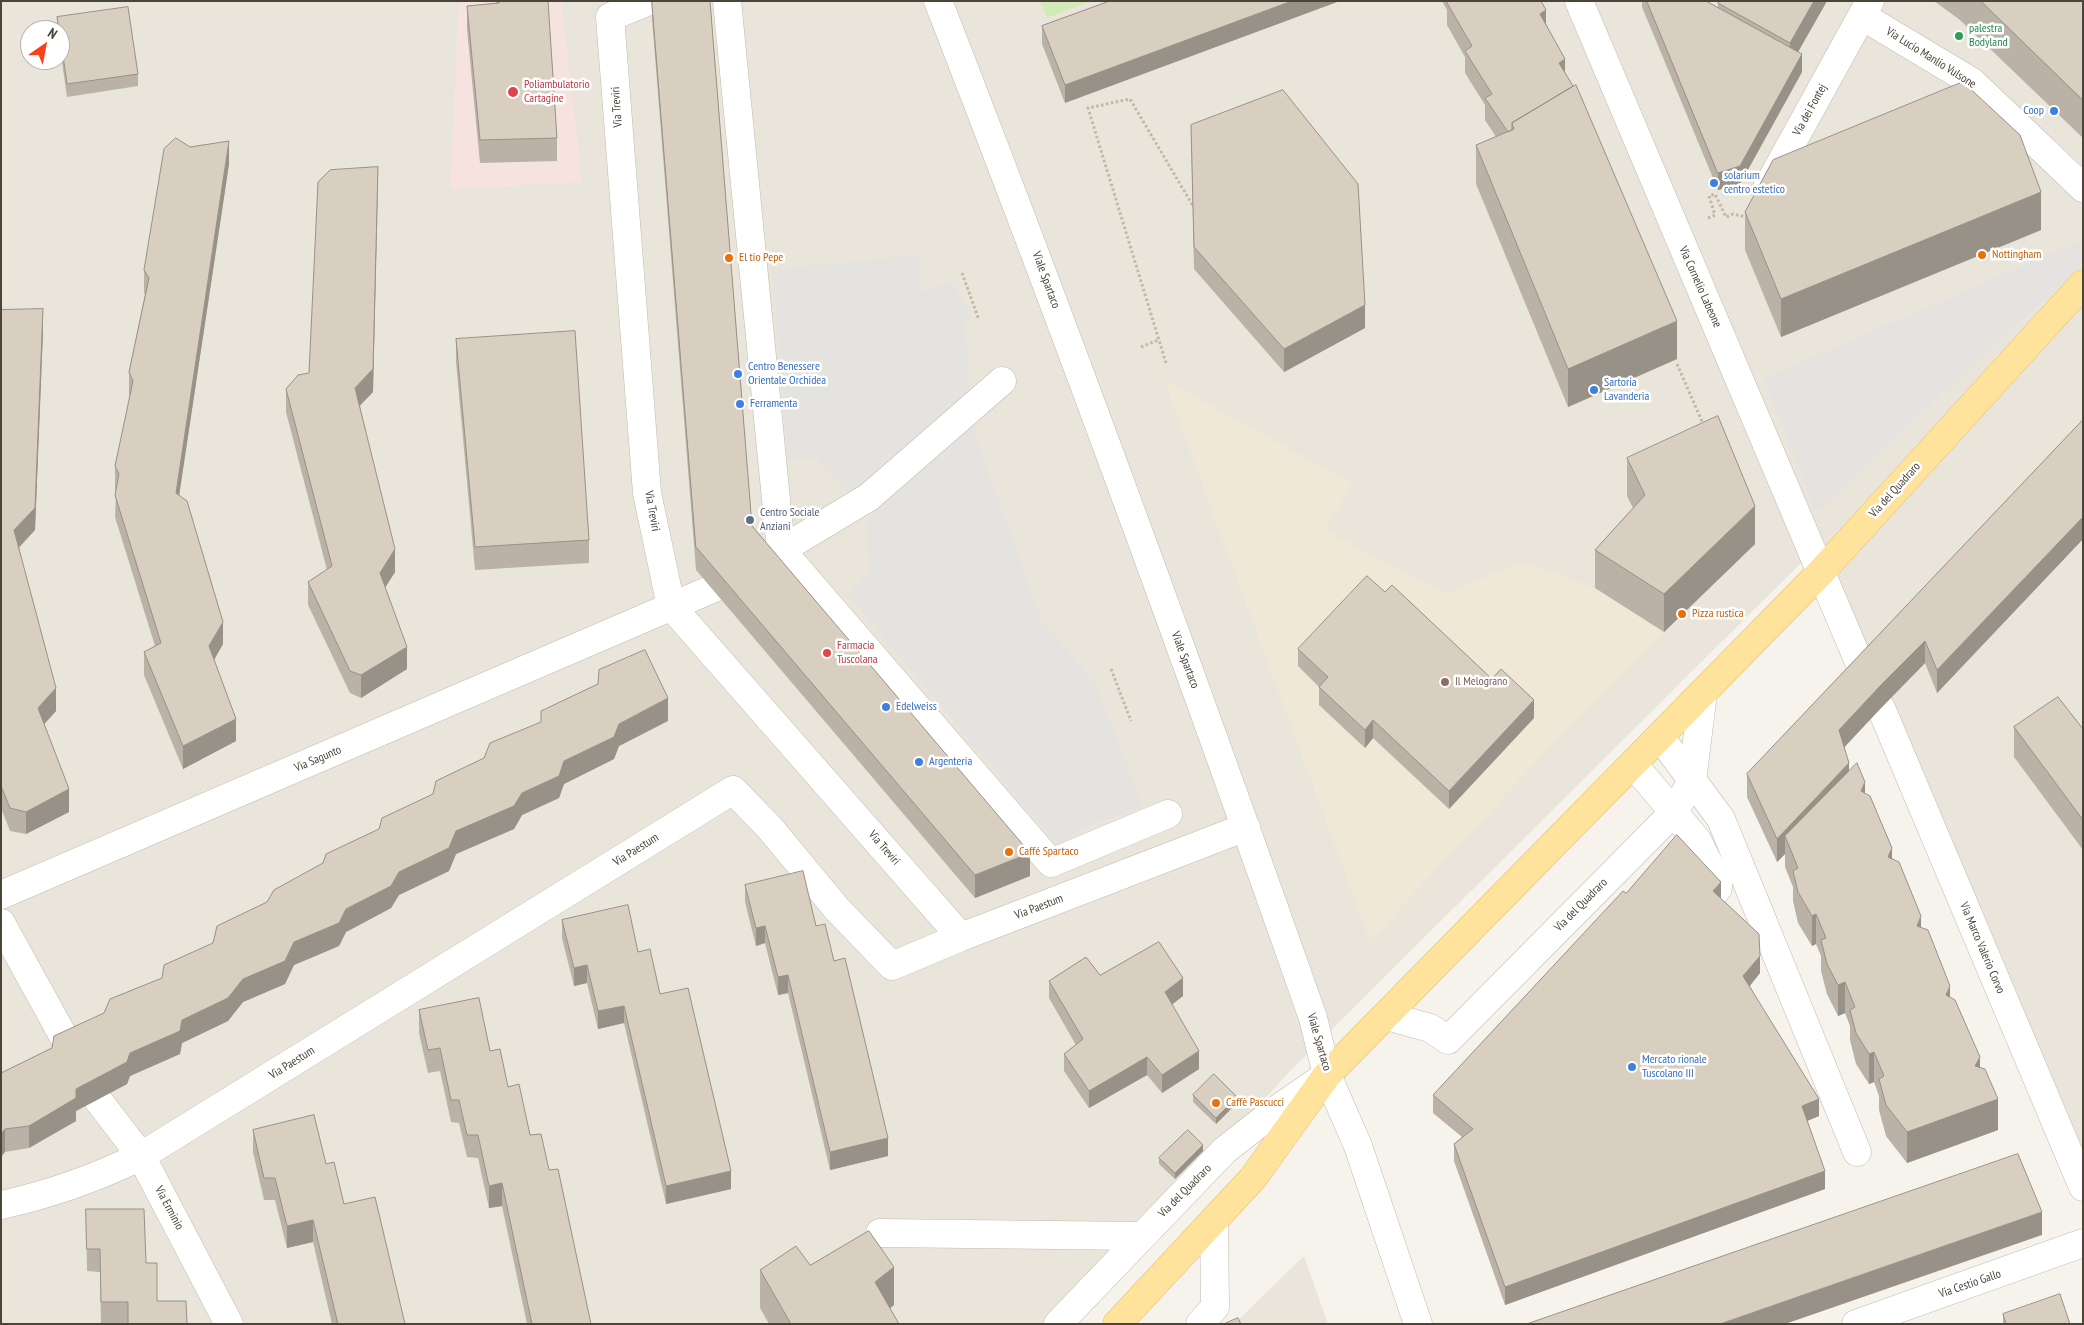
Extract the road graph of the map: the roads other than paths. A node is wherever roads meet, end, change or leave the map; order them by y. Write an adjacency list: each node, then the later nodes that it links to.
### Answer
1 (649, 1): 13 (street, Via Treviri)
2 (727, 1): 10 (street)
3 (938, 1): 22 (street, Viale Spartaco)
4 (1579, 1): 11 (street, Via Cornelio Labeone)
5 (1866, 9): 6 (street, Via Lucio Manlio Vulsone); 7 (street, Via dei Fontej)
6 (2083, 188)
7 (1751, 218)
8 (2083, 284): 11 (main road, Via del Quadraro)
9 (1002, 382): 10 (street)
10 (772, 555): 21 (street)
11 (1821, 572): 14 (street); 15 (main road, Via del Quadraro)
12 (712, 589): 13 (street, Via Sagunto)
13 (671, 606): 24 (street, Via Sagunto); 26 (street, Via Treviri)
14 (1864, 674)
15 (1703, 693): 17 (main road, Via del Quadraro); 19 (street, Via del Quadraro)
16 (1881, 708): 33 (street, Via Marco Valerio Corvo)
17 (1660, 737): 18 (main road, Via del Quadraro); 19 (street)
18 (1633, 764): 20 (street); 27 (main road, Via del Quadraro)
19 (1692, 780): 20 (street, Via del Quadraro); 31 (street)
20 (1674, 812): 23 (street); 27 (street, Via del Quadraro)
21 (1168, 814)
22 (1246, 827): 26 (street, Via Paestum); 29 (street, Viale Spartaco)
23 (1714, 893)
24 (1, 896)
25 (1, 922): 28 (street)
26 (961, 937): 32 (street, Via Paestum)
27 (1387, 1016): 29 (main road, Via del Quadraro)
28 (71, 1050)
29 (1328, 1075): 35 (main road, Via del Quadraro); 37 (street, Via del Quadraro); 43 (street, Viale Spartaco)
30 (98, 1100): 32 (street, Via Erminio)
31 (1857, 1152)
32 (141, 1156): 34 (street, Via Paestum); 39 (street, Via Erminio)
33 (2083, 1187)
34 (1, 1205)
35 (1214, 1220): 41 (main road, Via del Quadraro); 42 (street)
36 (880, 1233): 37 (street)
37 (1140, 1236): 40 (street, Via del Quadraro)
38 (2083, 1243): 44 (street, Via Cestio Gallo)
39 (229, 1324)
40 (1058, 1324)
41 (1117, 1324)
42 (1200, 1324)
43 (1418, 1324)
44 (1856, 1324)

